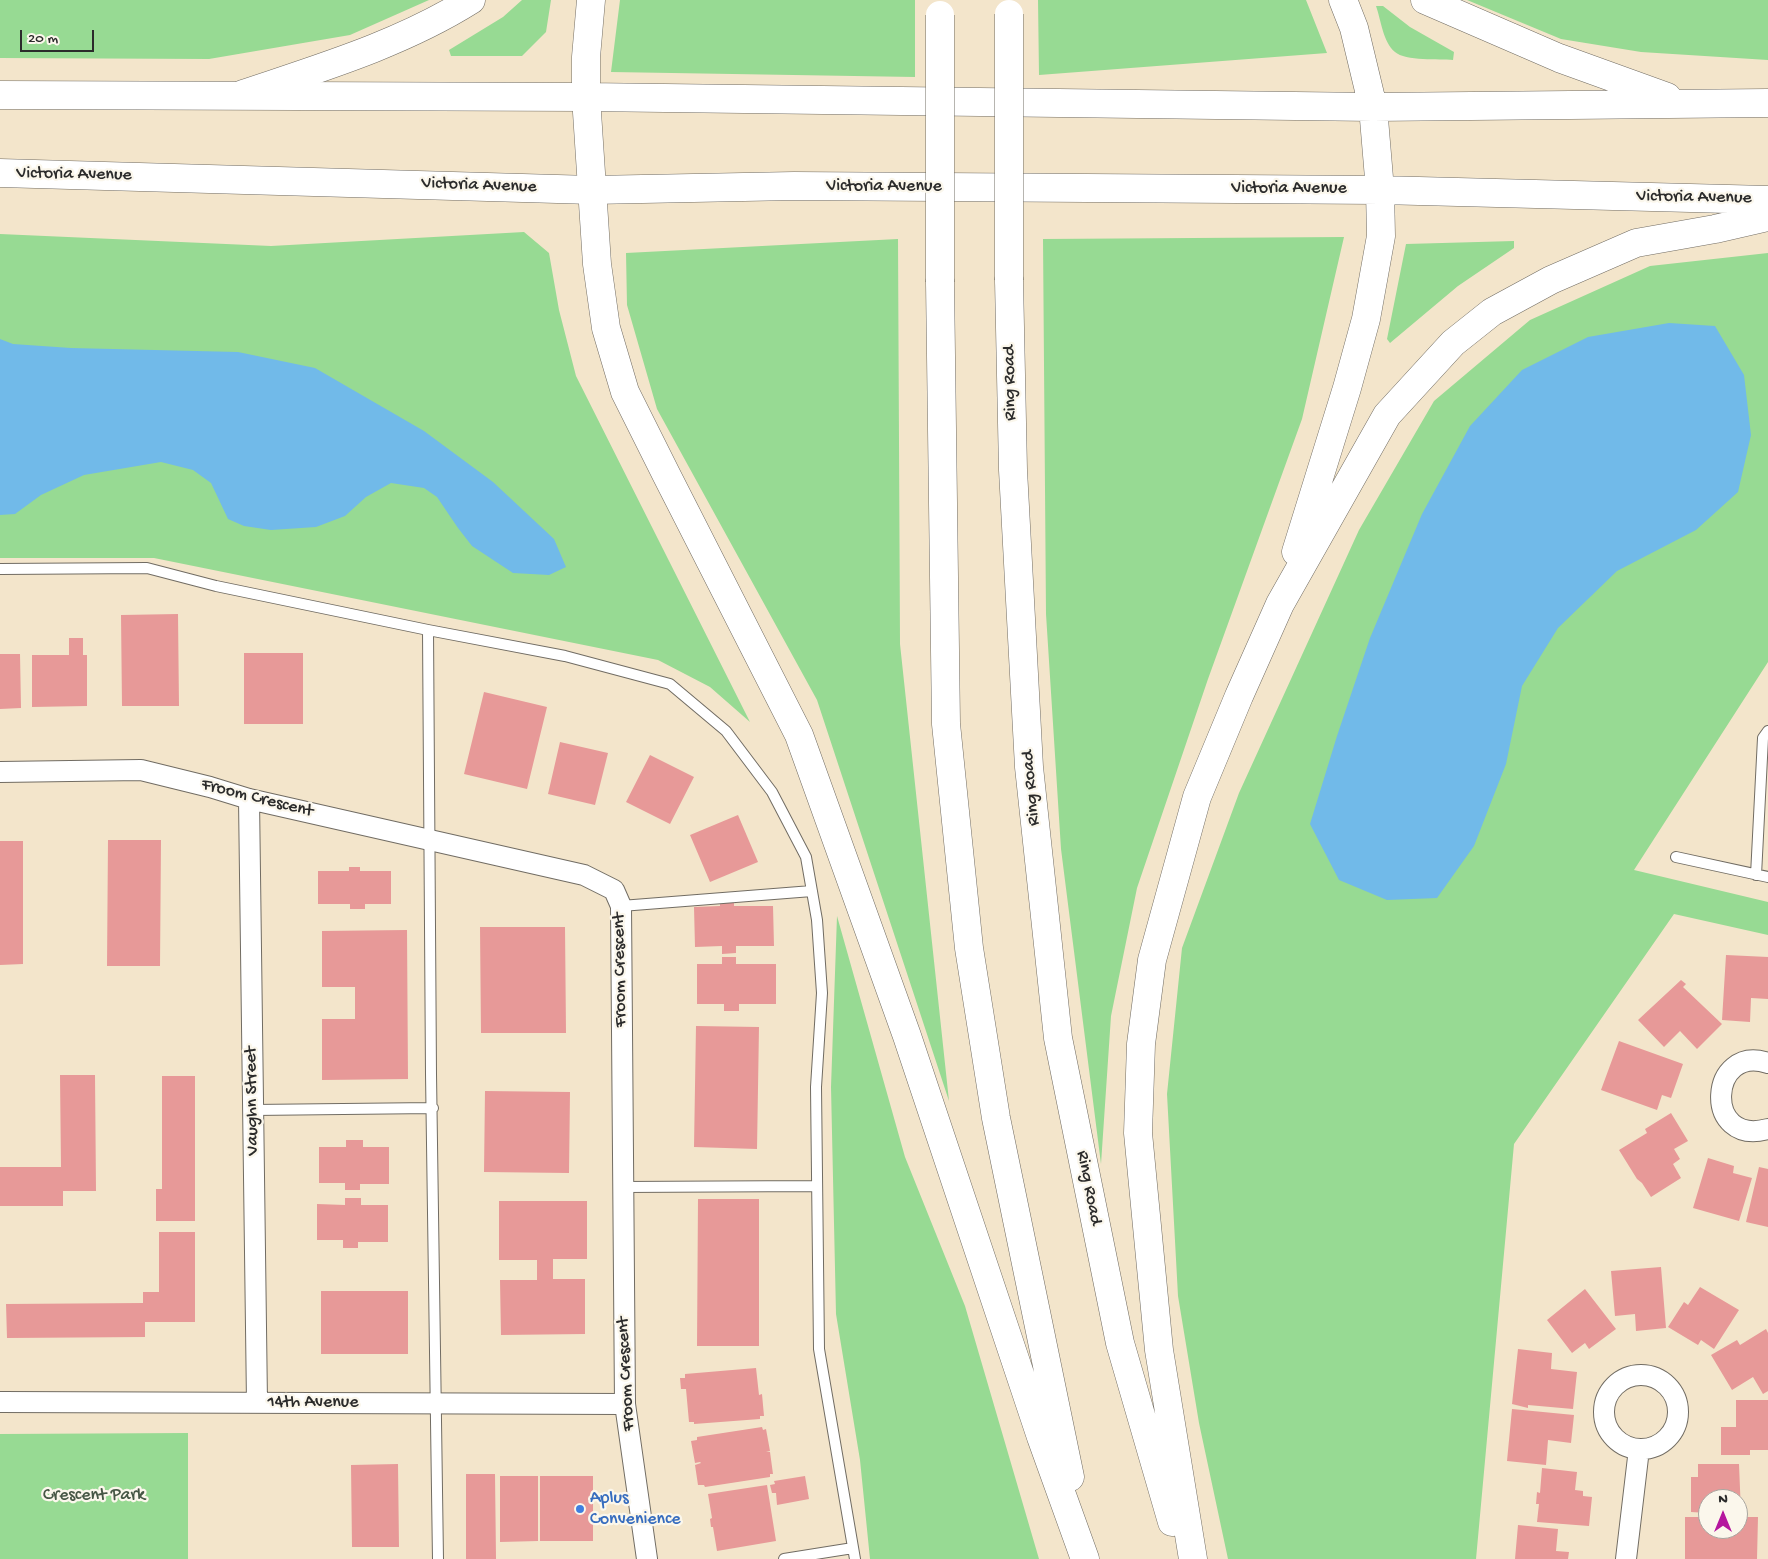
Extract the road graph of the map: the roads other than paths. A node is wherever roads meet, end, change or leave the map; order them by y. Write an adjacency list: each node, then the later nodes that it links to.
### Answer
1 (470, 0): 7 (main road)
2 (591, 0): 9 (main road)
3 (1343, 0): 12 (main road)
4 (1425, 0): 10 (main road)
5 (1009, 7): 47 (main road, Ring Road, bridge)
6 (940, 8): 46 (main road, bridge)
7 (243, 94): 8 (main road); 9 (main road)
8 (0, 95)
9 (586, 97): 12 (main road); 14 (main road)
10 (1682, 103): 11 (main road); 12 (main road)
11 (1768, 103)
12 (1372, 107): 15 (main road)
13 (0, 173): 14 (main road, Victoria Avenue)
14 (592, 190): 15 (main road, Victoria Avenue); 46 (main road)
15 (1380, 190): 16 (main road, Victoria Avenue); 19 (main road)
16 (1768, 200)
17 (1768, 217): 19 (main road)
18 (0, 569): 20 (lane)
19 (1280, 604): 48 (main road)
20 (428, 630): 24 (lane); 28 (lane)
21 (1768, 731): 26 (lane)
22 (0, 772): 23 (street, Froom Crescent)
23 (250, 799): 24 (street, Froom Crescent); 32 (street, Vaughn Street)
24 (430, 840): 29 (street, Froom Crescent); 31 (lane)
25 (1676, 857): 26 (lane)
26 (1756, 875): 27 (lane)
27 (1768, 877)
28 (812, 891): 29 (lane); 34 (lane)
29 (621, 906): 35 (street, Froom Crescent)
30 (1768, 1064): 33 (street)
31 (433, 1108): 32 (lane); 38 (lane)
32 (253, 1110): 37 (street, Vaughn Street)
33 (1768, 1129)
34 (816, 1186): 35 (lane); 41 (lane)
35 (623, 1187): 39 (street, Froom Crescent)
36 (0, 1402): 37 (street, 14th Avenue)
37 (257, 1403): 38 (street, 14th Avenue)
38 (436, 1403): 39 (street, 14th Avenue); 42 (lane)
39 (625, 1404): 43 (street, Froom Crescent)
40 (1639, 1449): 49 (street)
41 (853, 1548): 44 (lane); 45 (lane)
42 (438, 1559)
43 (647, 1559)
44 (784, 1559)
45 (855, 1559)
46 (1086, 1559)
47 (1183, 1559)
48 (1193, 1559)
49 (1626, 1559)

